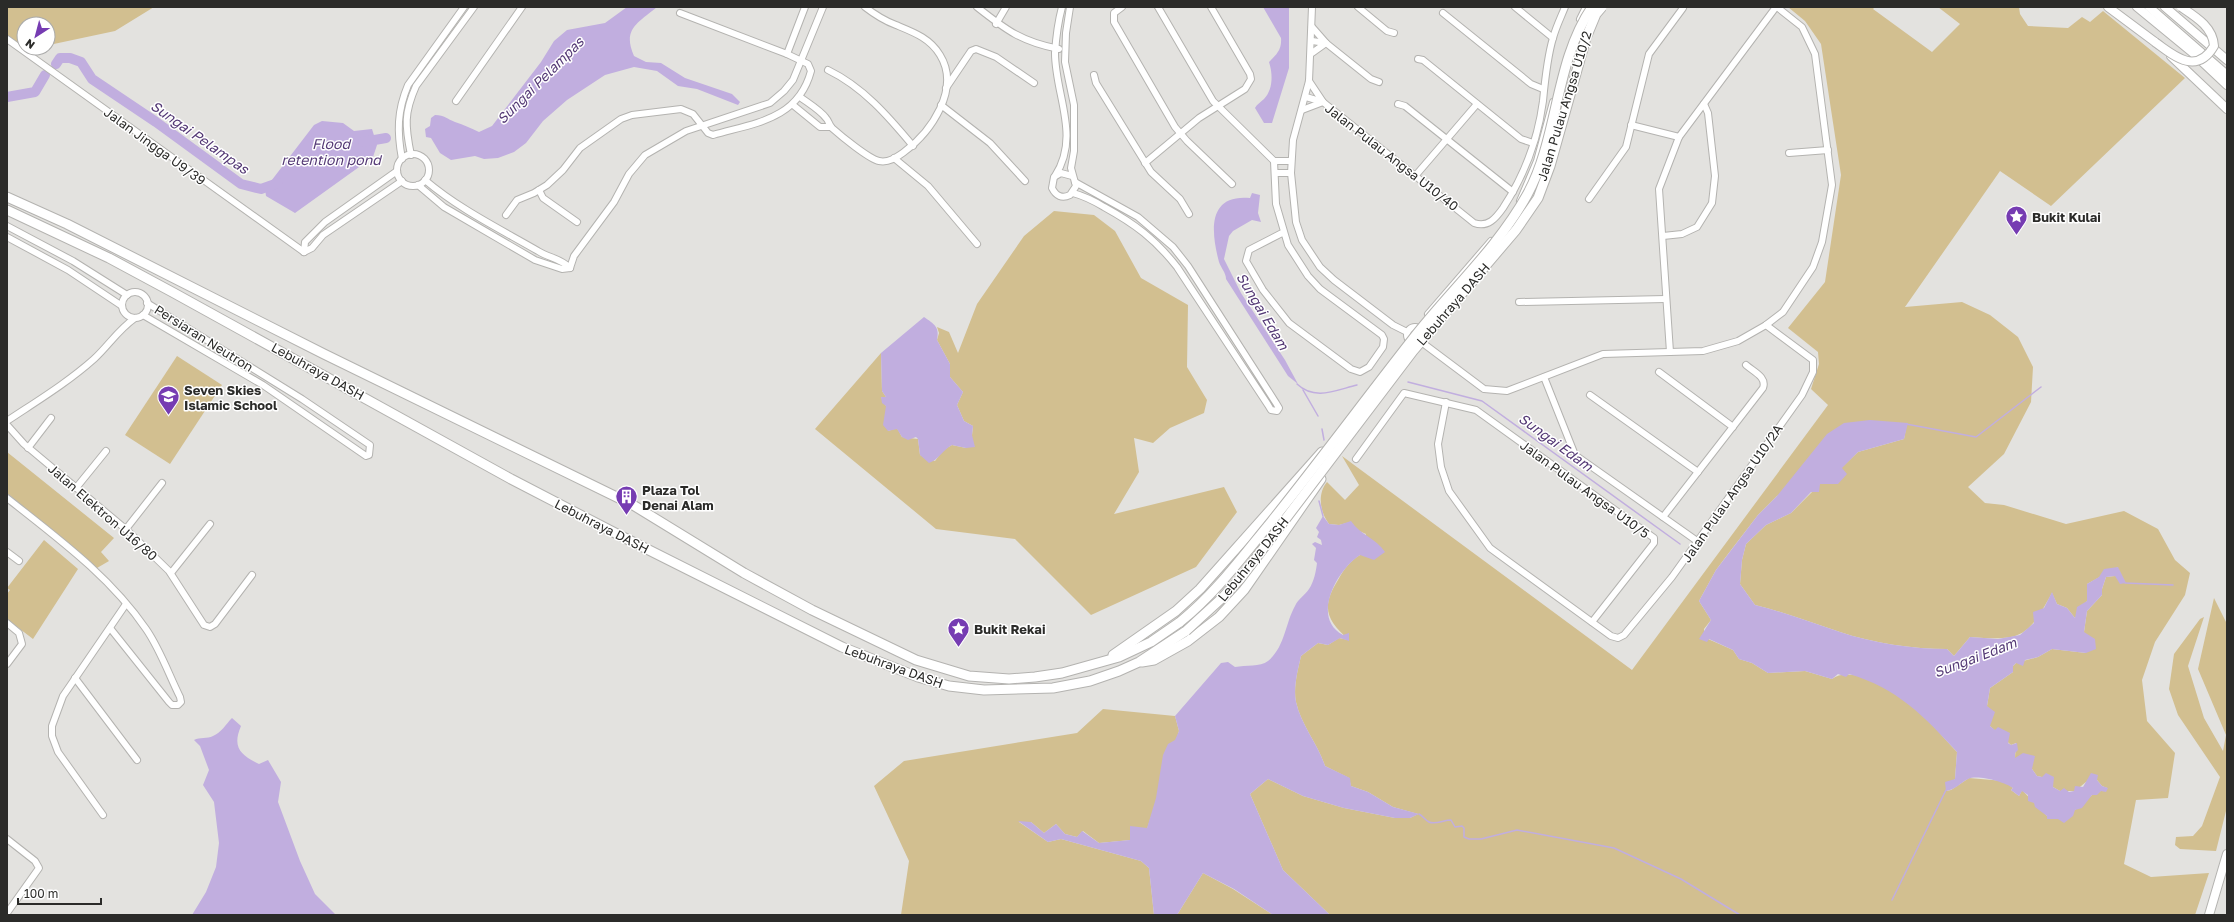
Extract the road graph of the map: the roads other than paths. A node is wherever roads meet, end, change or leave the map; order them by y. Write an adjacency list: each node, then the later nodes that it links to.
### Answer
1 (464, 7): 81 (street)
2 (474, 7): 79 (street)
3 (522, 7): 58 (street)
4 (805, 7): 42 (street)
5 (823, 7): 45 (street)
6 (865, 7): 53 (street)
7 (977, 7): 31 (street)
8 (1006, 7): 31 (street)
9 (1062, 7): 39 (street)
10 (1070, 7): 40 (street)
11 (1158, 7): 65 (street)
12 (1211, 7): 57 (street)
13 (1312, 7): 32 (street)
14 (1358, 7): 33 (street)
15 (1515, 7): 34 (street)
16 (1565, 7): 34 (street)
17 (1586, 7): 121 (street, Jalan Pulau Angsa U10/2)
18 (1592, 7): 157 (highway, Lebuhraya DASH, bridge)
19 (1597, 7): 123 (street, Jalan Pulau Angsa U10/2)
20 (1602, 7): 158 (highway, Lebuhraya DASH, bridge)
21 (1776, 7): 62 (street); 77 (street)
22 (2108, 7): 37 (main road)
23 (2136, 7): 52 (main road)
24 (2149, 7): 48 (main road)
25 (2165, 7): 44 (main road)
26 (2181, 7): 37 (main road, bridge)
27 (1119, 8): 72 (street)
28 (1683, 8): 69 (street)
29 (680, 13): 42 (street)
30 (1443, 13): 54 (street)
31 (996, 24): 39 (street)
32 (1312, 27): 36 (street); 38 (street)
33 (1394, 33)
34 (1552, 38): 54 (street)
35 (7, 39): 110 (street, Jalan Jingga U9/39)
36 (1312, 40): 38 (street); 41 (street)
37 (2155, 42): 66 (main road)
38 (1326, 43): 41 (street); 50 (street)
39 (1056, 48): 40 (street); 89 (street)
40 (1065, 50): 90 (street)
41 (1312, 53): 49 (street)
42 (787, 54): 45 (street)
43 (1418, 59): 61 (street)
44 (2227, 60)
45 (802, 61): 55 (street); 70 (street)
46 (828, 70): 76 (street)
47 (1094, 75): 84 (street)
48 (2227, 75)
49 (1309, 81): 56 (street); 59 (street)
50 (1379, 82)
51 (1034, 83): 53 (street)
52 (2227, 84)
53 (946, 88): 64 (street)
54 (1543, 89): 75 (street)
55 (800, 97): 63 (street); 71 (street)
56 (1306, 97): 59 (street, Jalan Pulau Angsa U10/40); 67 (street)
57 (1227, 100): 65 (street); 68 (street)
58 (456, 101)
59 (1323, 102): 67 (street); 88 (street, Jalan Pulau Angsa U10/40)
60 (1398, 104): 74 (street)
61 (1477, 104): 74 (street); 75 (street)
62 (1704, 104): 73 (street); 107 (street)
63 (793, 105): 70 (street); 71 (street)
64 (941, 105): 76 (street); 93 (street)
65 (1217, 106): 68 (street); 72 (street)
66 (2227, 109)
67 (1302, 110): 83 (street)
68 (1226, 114): 82 (street)
69 (1631, 125): 73 (street); 100 (street)
70 (704, 126): 96 (street); 111 (street)
71 (831, 127): 80 (street)
72 (1180, 134): 84 (street); 94 (street)
73 (1679, 137): 107 (street)
74 (1446, 140): 88 (street); 97 (street)
75 (1533, 143): 97 (street)
76 (912, 146): 80 (street)
77 (1828, 150): 78 (street); 119 (street)
78 (1789, 152)
79 (411, 154): 81 (street); 91 (street)
80 (894, 158): 109 (street)
81 (402, 159): 85 (street)
82 (1273, 159): 83 (street); 86 (street)
83 (1291, 161): 87 (street)
84 (1145, 163): 102 (street)
85 (397, 171): 92 (street); 110 (street)
86 (1276, 173): 87 (street); 106 (street)
87 (1291, 174): 122 (street)
88 (1416, 175): 97 (street, Jalan Pulau Angsa U10/40)
89 (1054, 177): 90 (street); 98 (street)
90 (1074, 179): 98 (street); 98 (street)
91 (425, 180): 95 (street); 111 (street)
92 (402, 181): 95 (street); 110 (street)
93 (1025, 181)
94 (1232, 184)
95 (418, 185): 111 (street)
96 (538, 190): 103 (street); 104 (street)
97 (1513, 192)
98 (1073, 193)
99 (7, 197): 157 (highway, Lebuhraya DASH)
100 (1589, 199)
101 (7, 210): 158 (highway, Lebuhraya DASH)
102 (1189, 214)
103 (506, 215)
104 (577, 222)
105 (7, 226): 112 (street)
106 (1282, 233): 106 (street)
107 (1662, 236): 113 (street)
108 (7, 237): 116 (street)
109 (977, 244)
110 (304, 252)
111 (570, 268)
112 (127, 295): 115 (street); 116 (street)
113 (1666, 299): 114 (street); 126 (street)
114 (1519, 302)
115 (147, 303): 117 (street); 117 (street, Persiaran Neutron)
116 (123, 309): 118 (street); 120 (street)
117 (143, 315): 118 (street)
118 (135, 318): 120 (street)
119 (1766, 325): 126 (street); 148 (street, Jalan Pulau Angsa U10/2A)
120 (121, 328): 133 (street)
121 (1417, 328): 122 (street); 123 (street)
122 (1407, 332): 124 (street)
123 (1422, 334): 125 (street)
124 (1408, 340): 125 (street); 136 (street)
125 (1418, 342): 129 (street); 141 (street)
126 (1670, 352): 129 (street)
127 (1746, 365): 135 (street)
128 (1659, 372): 135 (street)
129 (1544, 376): 145 (street)
130 (1590, 395): 140 (street)
131 (1446, 402): 139 (street); 154 (street, Jalan Pulau Angsa U10/2A); 154 (street, Jalan Pulau Angsa U10/5)
132 (51, 418): 137 (street)
133 (7, 421)
134 (7, 425): 137 (street, Jalan Elektron U16/80)
135 (1733, 427): 140 (street)
136 (1333, 439): 157 (highway)
137 (28, 448): 143 (street, Jalan Elektron U16/80)
138 (106, 451): 143 (street)
139 (1356, 459)
140 (1698, 472): 145 (street)
141 (1322, 479): 158 (highway)
142 (162, 483): 147 (street)
143 (76, 488): 147 (street, Jalan Elektron U16/80)
144 (7, 498): 153 (street)
145 (1663, 517): 148 (street)
146 (210, 524): 151 (street)
147 (126, 529): 151 (street, Jalan Elektron U16/80)
148 (1697, 541): 154 (street, Jalan Pulau Angsa U10/2A)
149 (7, 552): 150 (street)
150 (19, 561)
151 (171, 573): 152 (street, Jalan Elektron U16/80)
152 (252, 575)
153 (126, 604): 156 (street); 156 (street)
154 (1592, 622)
155 (7, 623): 159 (street)
156 (110, 628): 160 (street)
157 (1107, 660)
158 (1139, 662)
159 (7, 664)
160 (75, 678): 161 (street); 162 (street)
161 (137, 760)
162 (103, 815)
163 (7, 839): 165 (street)
164 (2227, 854): 166 (main road)
165 (8, 911)
166 (2210, 915)

